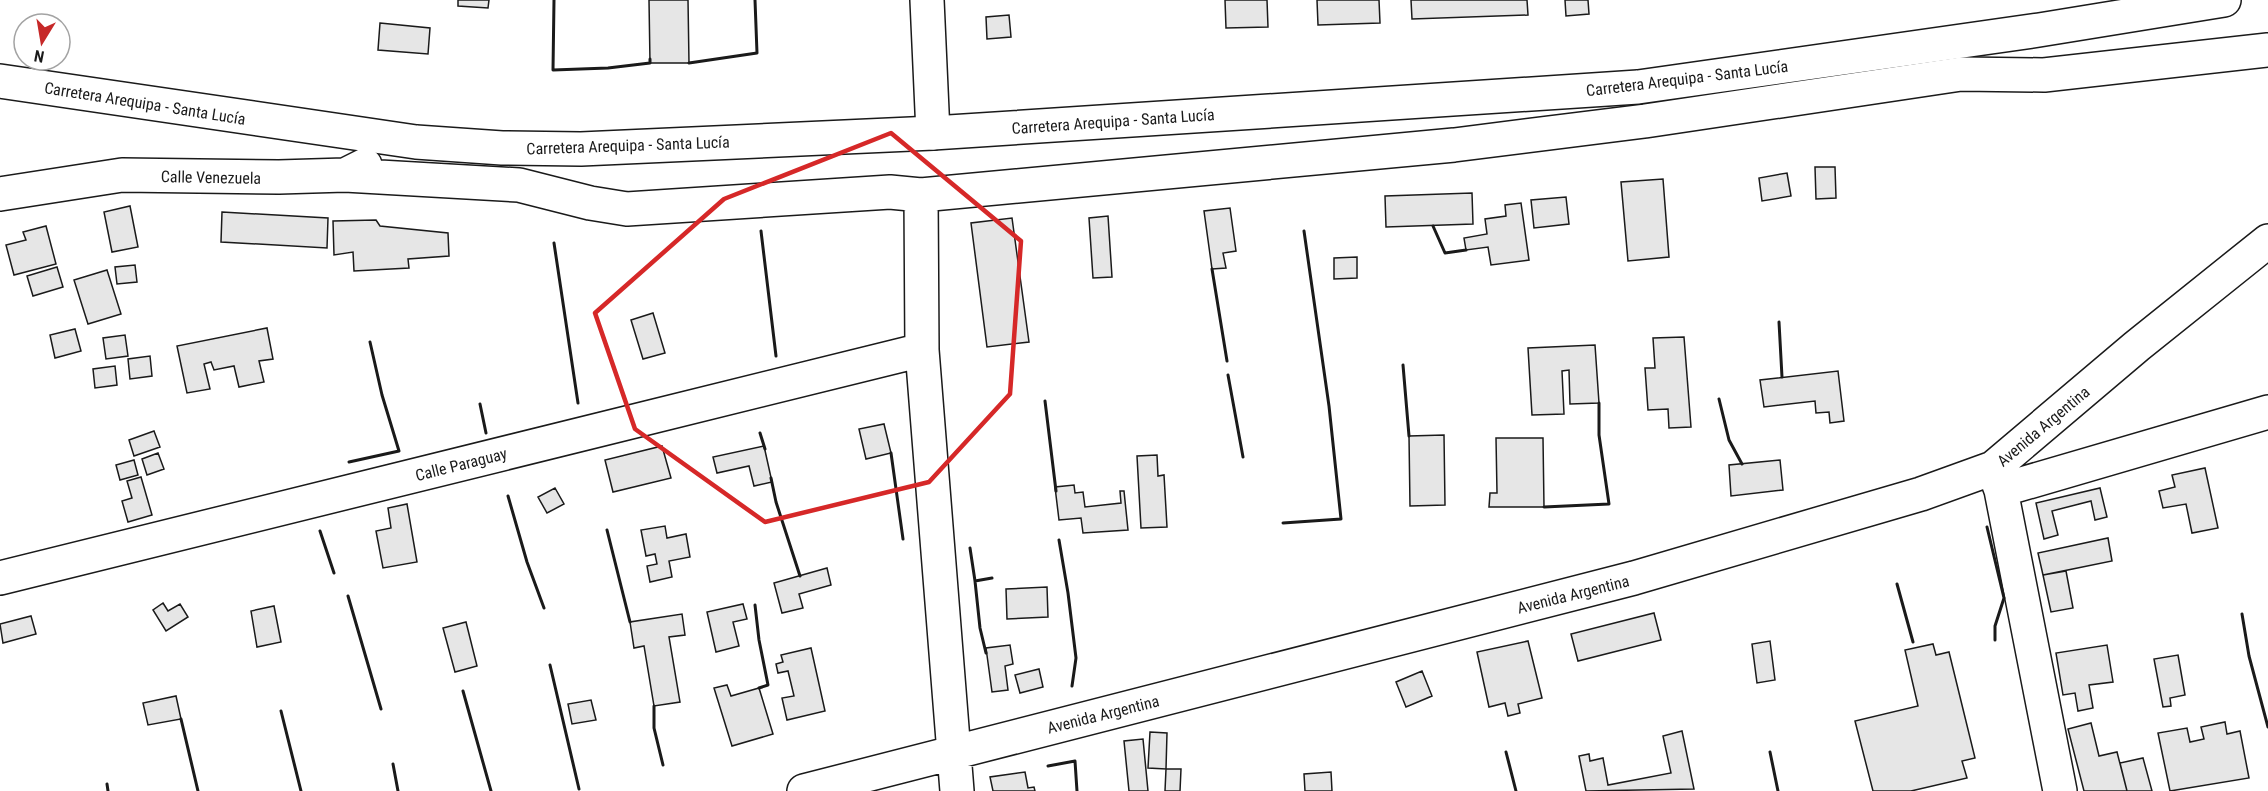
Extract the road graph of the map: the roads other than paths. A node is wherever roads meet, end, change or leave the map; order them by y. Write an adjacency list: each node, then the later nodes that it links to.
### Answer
1 (927, 0): 5 (street)
2 (2224, 0): 5 (street, Carretera Arequipa - Santa Lucía)
3 (2268, 50): 9 (street)
4 (0, 81): 6 (street, Carretera Arequipa - Santa Lucía)
5 (933, 133): 6 (street, Carretera Arequipa - Santa Lucía)
6 (416, 142): 7 (street, Calle Venezuela)
7 (345, 175): 8 (street, Calle Venezuela); 9 (street)
8 (0, 194)
9 (921, 195): 11 (street)
10 (2268, 241): 13 (street, Avenida Argentina)
11 (922, 350): 14 (street, Calle Paraguay); 15 (street)
12 (2268, 412): 13 (street)
13 (1997, 479): 15 (street, Avenida Argentina); 18 (street)
14 (0, 578)
15 (955, 752): 16 (street, Avenida Argentina); 17 (street)
16 (804, 791)
17 (957, 791)
18 (2060, 791)

